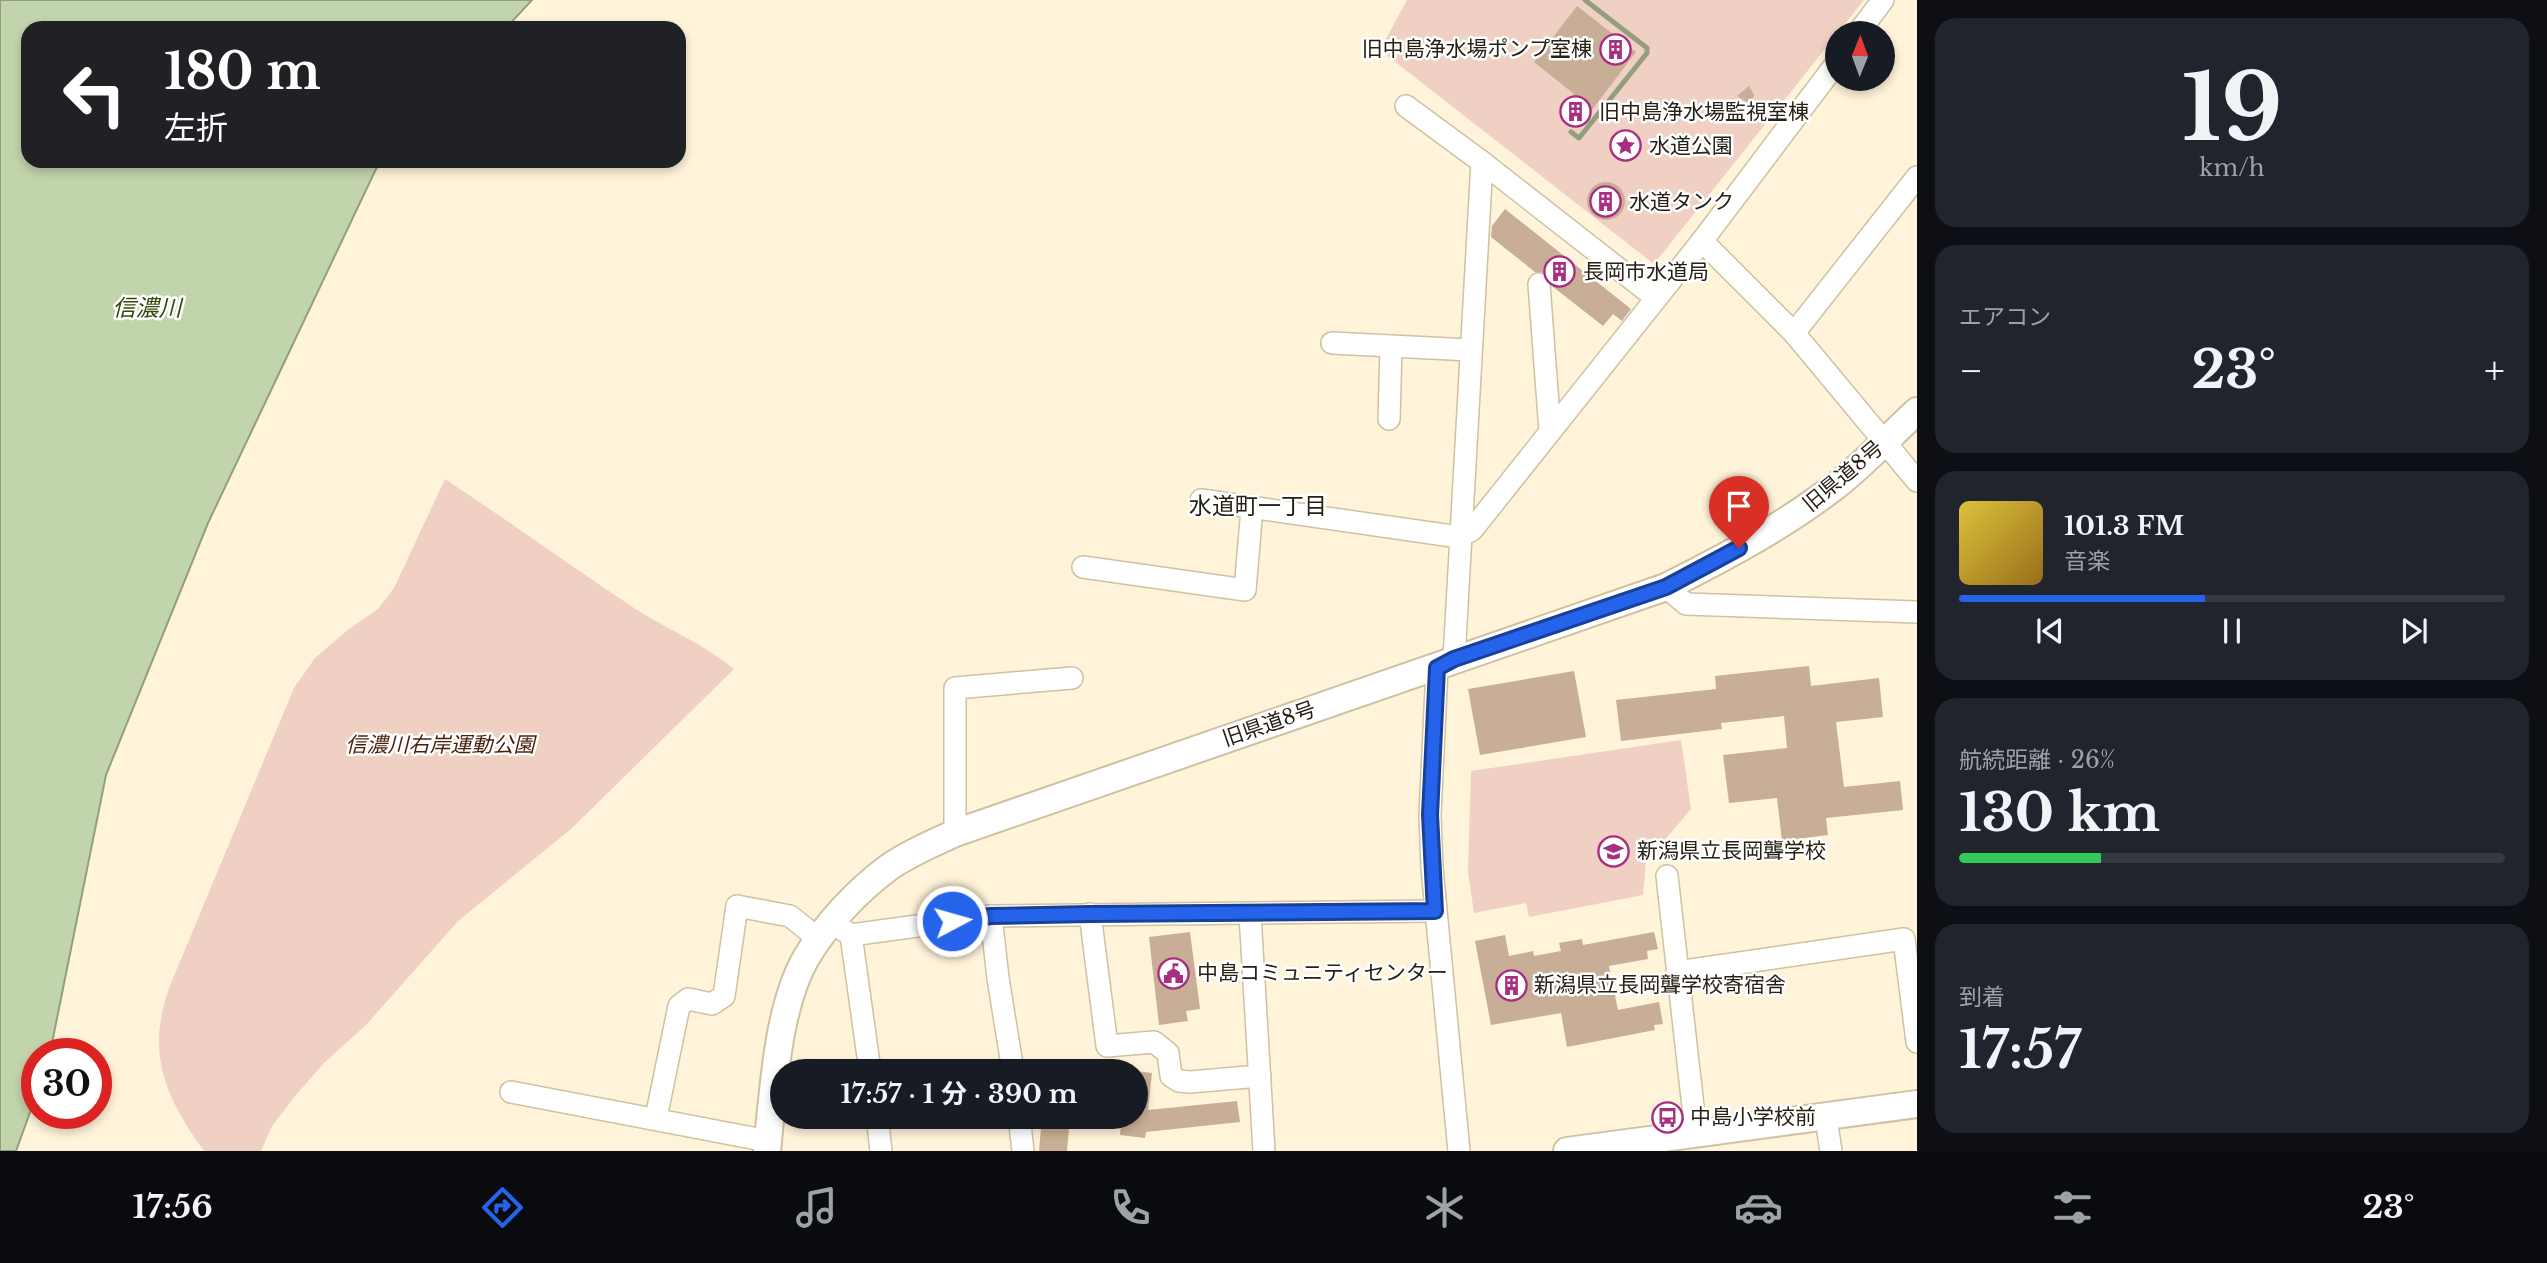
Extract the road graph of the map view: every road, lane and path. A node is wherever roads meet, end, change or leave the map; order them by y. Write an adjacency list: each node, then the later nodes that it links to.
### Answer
1 (1883, 0): 2 (street)
2 (1867, 21)
3 (1825, 78): 7 (street)
4 (1406, 106): 5 (street)
5 (1482, 162): 9 (street); 13 (street)
6 (1917, 177): 10 (street)
7 (1702, 242): 9 (street); 10 (street)
8 (1539, 284): 16 (street)
9 (1656, 298): 16 (street)
10 (1794, 334): 17 (street)
11 (1332, 343): 12 (street)
12 (1391, 348): 13 (street); 15 (street)
13 (1471, 350): 21 (street)
14 (1917, 411): 17 (street, 旧県道8号)
15 (1389, 419)
16 (1550, 431): 21 (street)
17 (1884, 442): 18 (street); 23 (street, 旧県道8号)
18 (1917, 481)
19 (1201, 500): 20 (street)
20 (1252, 508): 21 (street); 22 (street)
21 (1459, 537): 25 (street)
22 (1083, 567)
23 (1666, 587): 24 (street); 25 (street, 旧県道8号)
24 (1917, 612)
25 (1445, 664): 27 (street, 旧県道8号); 29 (street)
26 (1072, 678): 27 (street)
27 (954, 833): 33 (street, 旧県道8号)
28 (1667, 876): 34 (street)
29 (1435, 911): 31 (street); 51 (street)
30 (1090, 914): 31 (street); 32 (street); 38 (street)
31 (1250, 914): 38 (street)
32 (991, 916): 33 (street); 37 (street)
33 (834, 932): 36 (street); 41 (street); 46 (street, 旧県道8号)
34 (1677, 972): 35 (street); 45 (street)
35 (1917, 1042)
36 (867, 1059)
37 (1011, 1059)
38 (1260, 1076): 50 (street)
39 (512, 1092): 41 (street)
40 (1917, 1104): 42 (street)
41 (656, 1118): 46 (street)
42 (1826, 1118): 45 (street); 53 (street)
43 (878, 1129): 48 (street)
44 (1020, 1129): 49 (street)
45 (1696, 1133): 47 (street)
46 (768, 1146)
47 (1605, 1148): 52 (street)
48 (881, 1151)
49 (1023, 1151)
50 (1264, 1151)
51 (1459, 1151)
52 (1567, 1151)
53 (1831, 1151)

